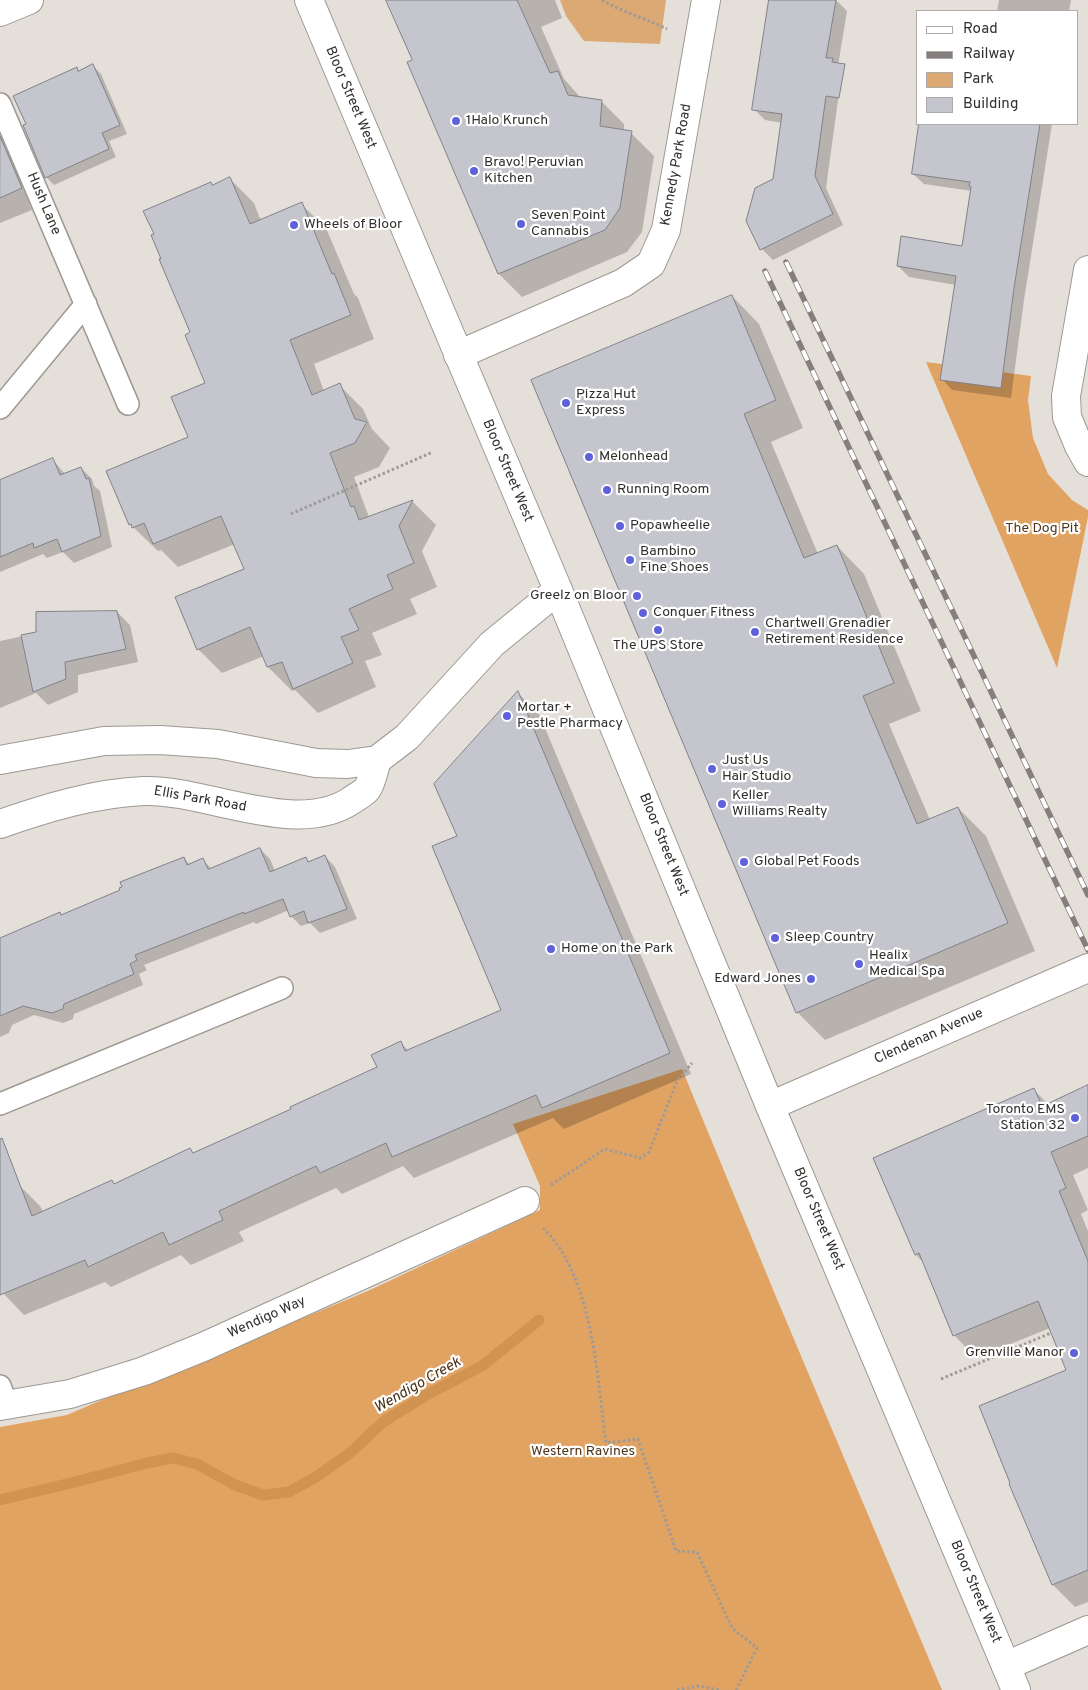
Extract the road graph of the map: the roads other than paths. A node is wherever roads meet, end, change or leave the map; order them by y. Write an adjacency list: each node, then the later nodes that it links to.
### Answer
1 (29, 0): 4 (street)
2 (309, 0): 8 (street, Bloor Street West)
3 (706, 0): 8 (street, Kennedy Park Road)
4 (0, 12)
5 (0, 104): 7 (lane, Hush Lane)
6 (1088, 270): 11 (street)
7 (86, 304): 9 (lane, Hush Lane); 10 (lane)
8 (458, 355): 12 (street, Bloor Street West)
9 (128, 404)
10 (0, 408)
11 (1088, 462)
12 (558, 590): 14 (street); 19 (street, Bloor Street West)
13 (0, 760): 14 (street)
14 (377, 760): 15 (street, Ellis Park Road)
15 (0, 824)
16 (1088, 968): 19 (street, Clendenan Avenue)
17 (282, 988): 18 (lane)
18 (0, 1104)
19 (770, 1106): 23 (street, Bloor Street West)
20 (525, 1201): 21 (street, Wendigo Way)
21 (2, 1399)
22 (1088, 1630): 23 (street)
23 (1011, 1678)

